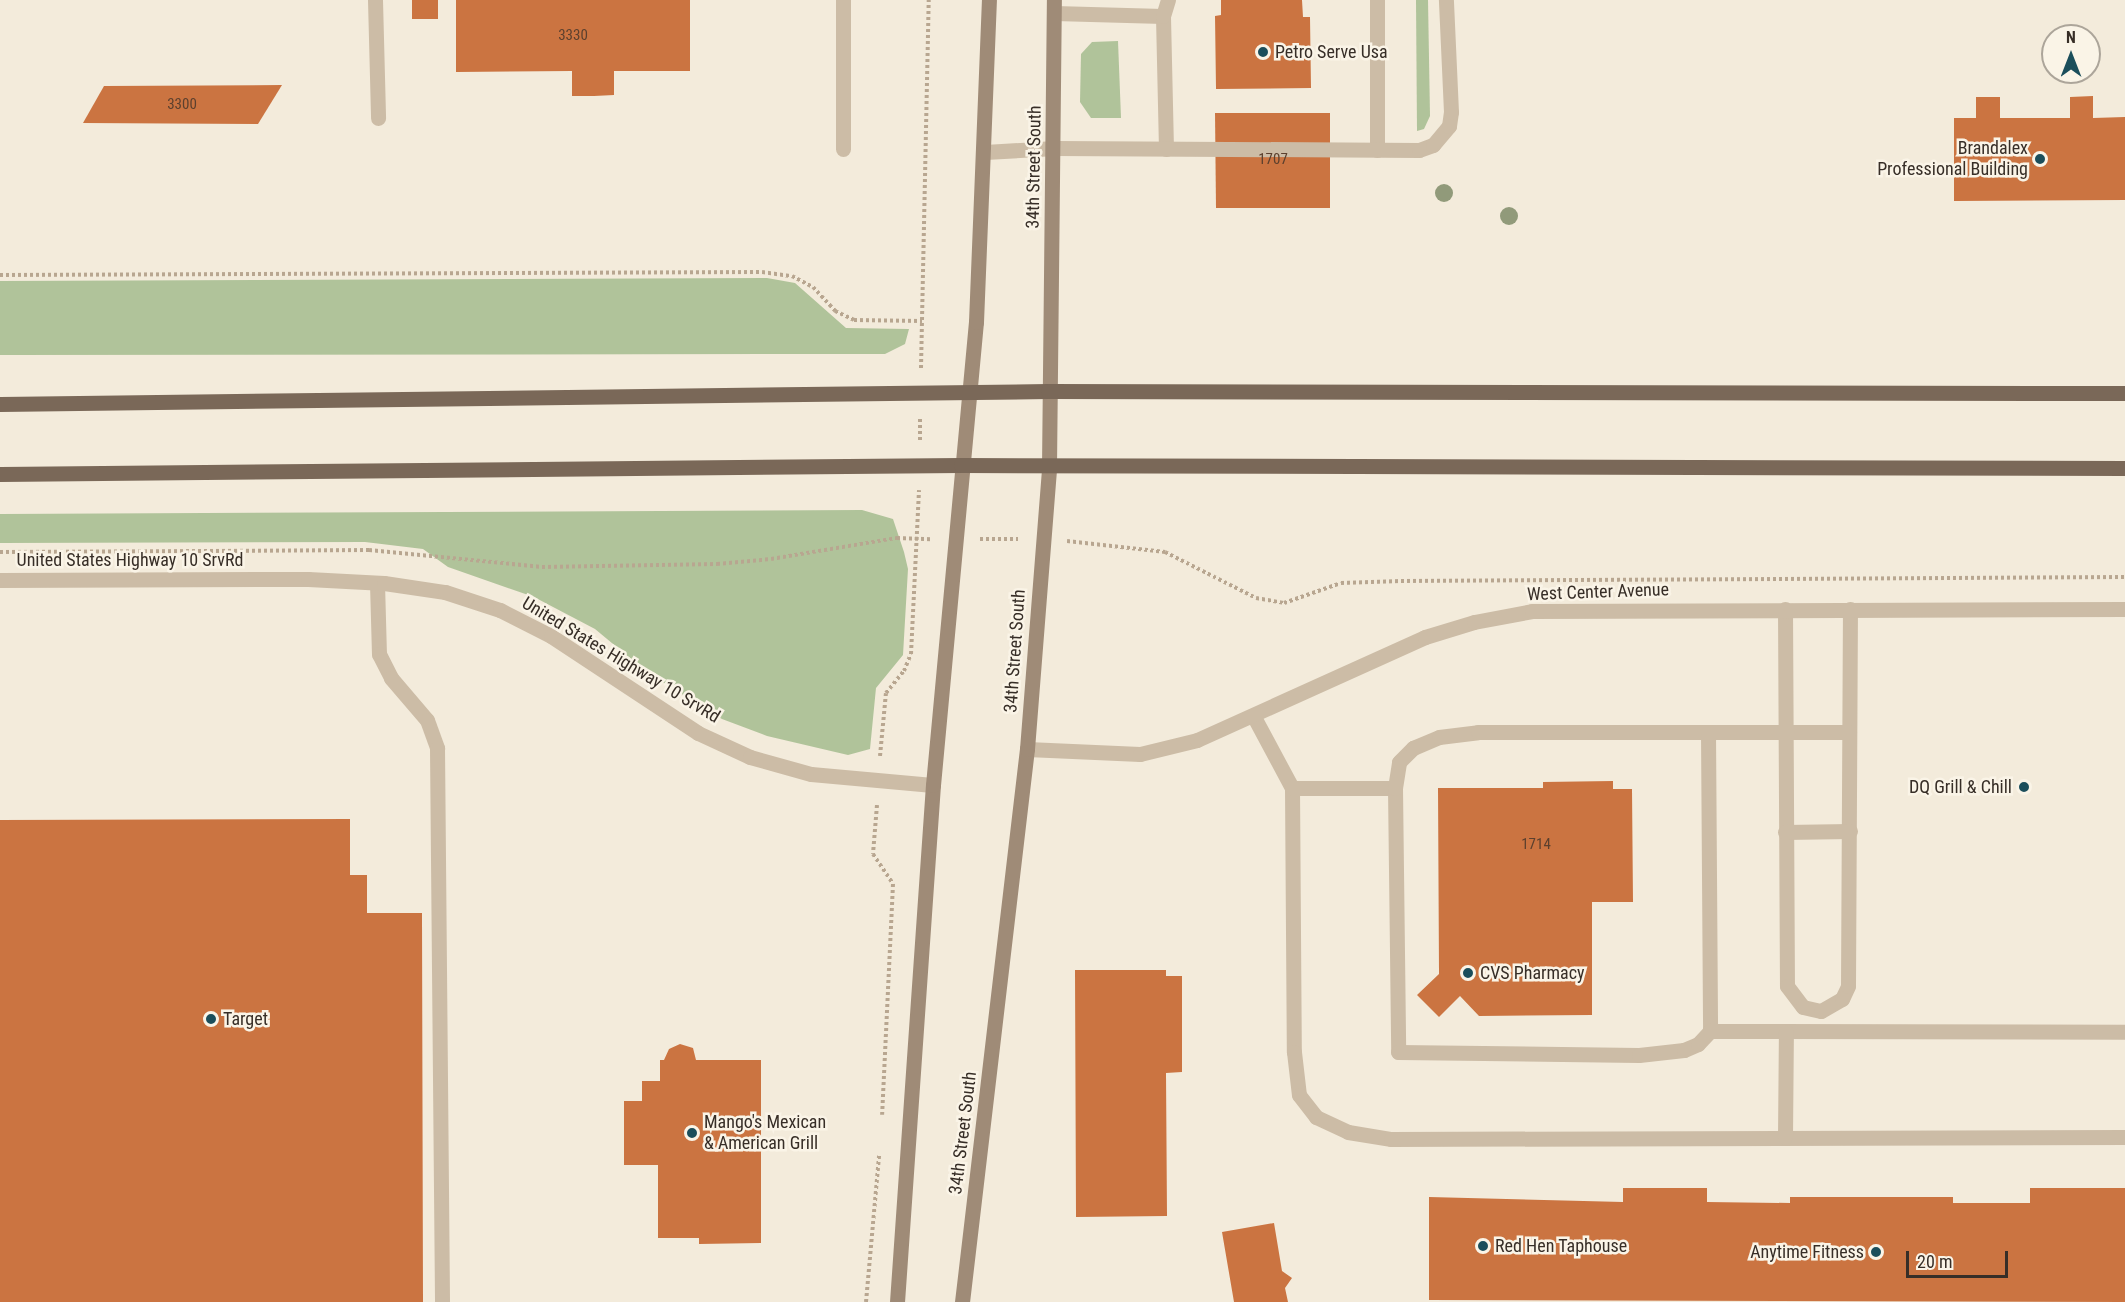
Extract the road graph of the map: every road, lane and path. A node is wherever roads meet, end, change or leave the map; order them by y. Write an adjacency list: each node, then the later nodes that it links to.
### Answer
1 (375, 0): 10 (street)
2 (843, 0): 12 (street)
3 (928, 0): 17 (path)
4 (1168, 0): 9 (street)
5 (1377, 0): 14 (street)
6 (1446, 0): 14 (street)
7 (1054, 7): 9 (street); 11 (main road, 34th Street South)
8 (990, 8): 15 (main road)
9 (1163, 16): 13 (street)
10 (378, 118)
11 (1055, 148): 13 (street); 15 (street); 18 (main road, 34th Street South)
12 (843, 149)
13 (1166, 149): 14 (street)
14 (1377, 150)
15 (985, 152): 20 (main road)
16 (0, 275): 17 (path)
17 (922, 321): 19 (path)
18 (1048, 391): 20 (main road); 21 (main road); 25 (main road, 34th Street South)
19 (921, 393): 20 (main road); 22 (main road); 24 (path)
20 (968, 393): 23 (main road)
21 (2125, 393)
22 (0, 404)
23 (961, 465): 24 (main road); 25 (main road); 29 (main road)
24 (919, 467): 27 (main road); 28 (path)
25 (1049, 467): 26 (main road); 30 (main road, 34th Street South)
26 (2125, 468)
27 (0, 474)
28 (918, 538): 29 (path); 31 (path); 43 (path)
29 (955, 539): 30 (path); 44 (main road)
30 (1042, 540): 32 (path); 42 (main road, 34th Street South)
31 (0, 552)
32 (2125, 577)
33 (0, 580): 34 (street, United States Highway 10 SrvRd)
34 (377, 583): 43 (street, United States Highway 10 SrvRd); 58 (street)
35 (1785, 609): 36 (street, West Center Avenue); 38 (street, West Center Avenue); 40 (street)
36 (1850, 609): 37 (street, West Center Avenue); 41 (street)
37 (2125, 609)
38 (1254, 717): 42 (street, West Center Avenue); 45 (street)
39 (1708, 732): 40 (street); 46 (street); 50 (street)
40 (1786, 732): 41 (street); 48 (street)
41 (1849, 732): 47 (street)
42 (1027, 749): 61 (main road, 34th Street South)
43 (878, 783): 44 (street, United States Highway 10 SrvRd); 54 (path)
44 (933, 785): 60 (main road)
45 (1292, 788): 46 (street); 55 (street)
46 (1395, 788): 50 (street)
47 (1850, 831): 48 (street); 49 (street)
48 (1785, 832): 49 (street)
49 (1821, 1011): 52 (street)
50 (1710, 1031): 51 (street)
51 (1786, 1032): 52 (street); 55 (street)
52 (1821, 1032): 53 (street)
53 (2125, 1032)
54 (882, 1119)
55 (1785, 1137): 56 (street)
56 (2125, 1137)
57 (879, 1154): 59 (path)
58 (442, 1302)
59 (866, 1302)
60 (897, 1302)
61 (962, 1302)

